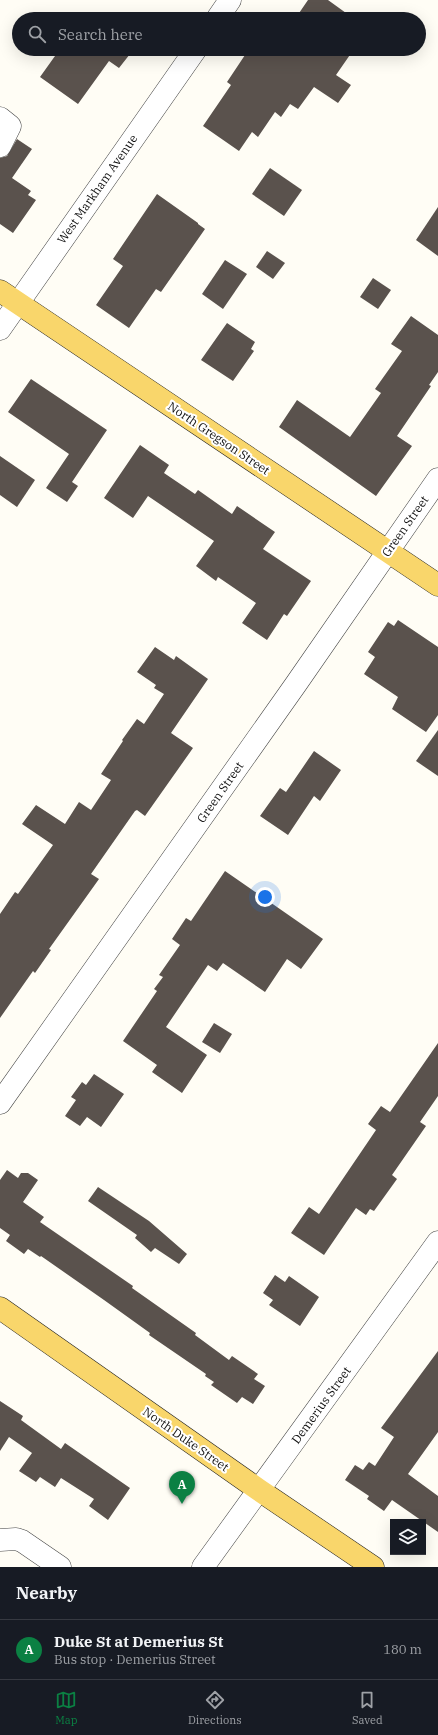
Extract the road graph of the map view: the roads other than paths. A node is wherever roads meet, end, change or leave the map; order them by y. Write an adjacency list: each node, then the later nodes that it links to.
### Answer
1 (230, 0): 2 (street)
2 (222, 12)
3 (191, 56): 6 (street, West Markham Avenue)
4 (0, 118): 5 (street)
5 (0, 146)
6 (9, 297): 7 (street, West Markham Avenue); 9 (main road, North Gregson Street)
7 (0, 329)
8 (438, 479): 9 (street, Green Street)
9 (387, 551): 10 (main road, North Gregson Street); 11 (street, Green Street)
10 (438, 585)
11 (0, 1103)
12 (438, 1242): 14 (street, Demerius Street)
13 (0, 1308): 14 (main road, North Duke Street)
14 (259, 1490): 17 (street, Demerius Street); 18 (main road, North Duke Street)
15 (0, 1540): 16 (street)
16 (60, 1567)
17 (203, 1567)
18 (373, 1567)

